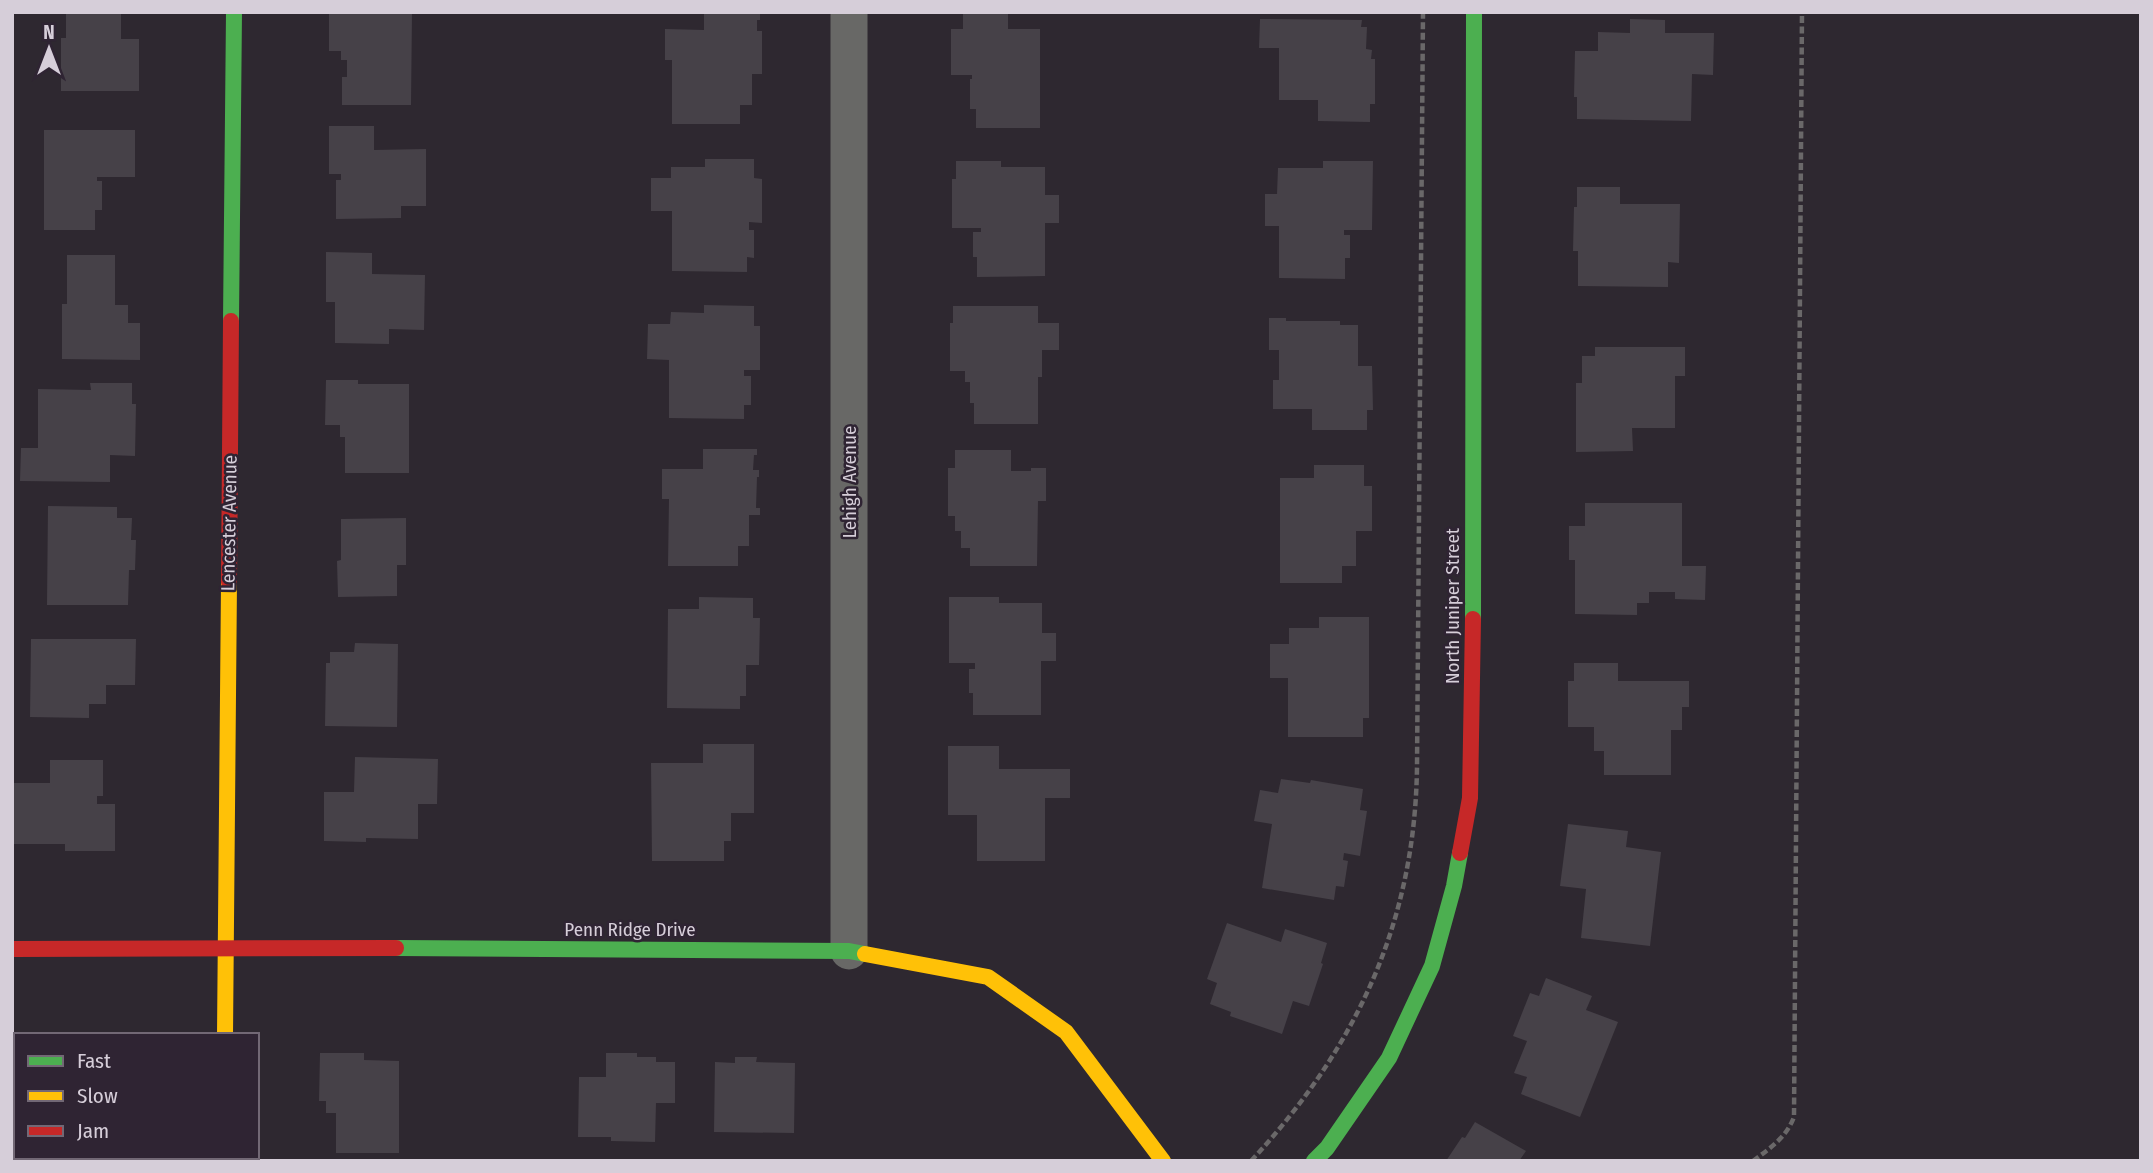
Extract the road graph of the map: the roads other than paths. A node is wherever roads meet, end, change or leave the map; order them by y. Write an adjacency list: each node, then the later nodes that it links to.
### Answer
1 (234, 12): 4 (street, Lencester Avenue)
2 (849, 12): 6 (street, Lehigh Avenue)
3 (1474, 12): 9 (street, North Juniper Street)
4 (226, 947): 5 (street, Penn Ridge Drive); 6 (street, Penn Ridge Drive); 7 (street, Lencester Avenue)
5 (12, 949)
6 (849, 951): 8 (street, Penn Ridge Drive)
7 (225, 1033)
8 (1163, 1161)
9 (1314, 1161)

